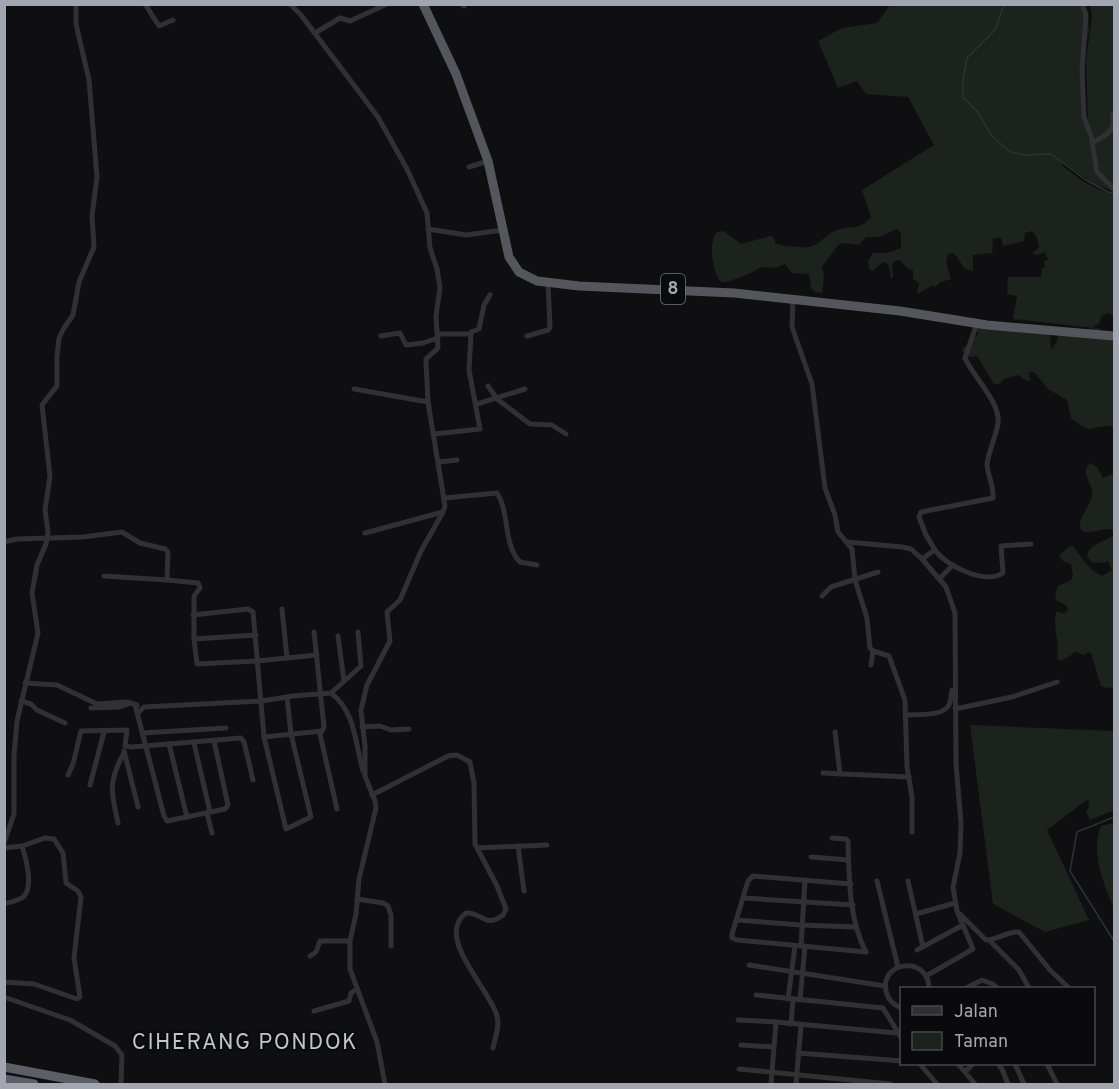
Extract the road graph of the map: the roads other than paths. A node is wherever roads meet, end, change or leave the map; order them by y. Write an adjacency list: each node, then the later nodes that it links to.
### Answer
1 (76, 4): 38 (street)
2 (145, 4): 7 (street)
3 (290, 4): 8 (street)
4 (387, 4): 8 (street)
5 (423, 4): 11 (highway, 8)
6 (1082, 4): 10 (street)
7 (173, 20)
8 (315, 33): 14 (street)
9 (1113, 114): 10 (street)
10 (1092, 143): 13 (street)
11 (488, 161): 12 (street); 15 (highway, 8)
12 (469, 167)
13 (1114, 189)
14 (428, 229): 15 (street); 22 (street)
15 (503, 231): 16 (highway, 8)
16 (548, 282): 18 (highway, 8); 23 (street)
17 (490, 295): 20 (street)
18 (793, 300): 19 (highway, 8); 40 (street)
19 (977, 323): 24 (highway, 8); 42 (street)
20 (471, 334): 22 (street); 30 (street)
21 (381, 336): 22 (street)
22 (438, 336): 29 (street)
23 (527, 336)
24 (1114, 336)
25 (488, 386): 28 (street)
26 (354, 389): 29 (street)
27 (525, 389): 28 (street)
28 (497, 399): 30 (street); 32 (street)
29 (428, 402): 31 (street)
30 (477, 404): 31 (street)
31 (434, 434): 34 (street)
32 (566, 434)
33 (457, 460): 34 (street)
34 (439, 462): 35 (street)
35 (444, 498): 36 (street); 44 (street)
36 (444, 512): 37 (street); 80 (street)
37 (364, 533)
38 (47, 538): 39 (street); 50 (street); 67 (street)
39 (4, 542)
40 (848, 542): 43 (street); 48 (street)
41 (1030, 544): 45 (street)
42 (935, 550): 43 (street); 45 (street)
43 (922, 559): 49 (street)
44 (537, 565)
45 (952, 566): 49 (street)
46 (878, 572): 48 (street)
47 (104, 576): 50 (street)
48 (854, 578): 51 (street); 59 (street)
49 (939, 579): 65 (street)
50 (167, 580): 53 (street)
51 (822, 596)
52 (282, 609): 61 (street)
53 (193, 615): 56 (street); 58 (street)
54 (314, 632): 60 (street)
55 (358, 632): 64 (street)
56 (256, 635): 58 (street); 62 (street)
57 (338, 636): 64 (street)
58 (194, 639): 62 (street)
59 (873, 651): 63 (street); 78 (street)
60 (317, 655): 61 (street); 68 (street)
61 (287, 658): 62 (street)
62 (257, 661): 72 (street)
63 (871, 665)
64 (344, 681): 69 (street)
65 (954, 681): 76 (street); 78 (street)
66 (1057, 682): 76 (street)
67 (25, 683): 71 (street); 73 (street)
68 (321, 693): 69 (street); 70 (street); 85 (street)
69 (331, 693): 99 (street)
70 (287, 697): 72 (street); 88 (street)
71 (21, 701): 79 (street); 112 (street)
72 (262, 701): 74 (street); 89 (street)
73 (133, 704): 74 (street); 75 (street); 77 (street)
74 (144, 707): 77 (street)
75 (91, 708)
76 (955, 709): 128 (street)
77 (138, 713): 84 (street)
78 (905, 715): 100 (street)
79 (65, 723)
80 (362, 727): 82 (street); 99 (street)
81 (226, 728): 84 (street)
82 (409, 729)
83 (127, 730): 84 (street); 86 (street); 93 (street)
84 (142, 730): 94 (street)
85 (322, 731): 88 (street); 105 (street)
86 (104, 732): 98 (street); 102 (street)
87 (835, 732): 97 (street)
88 (291, 734): 89 (street); 89 (street)
89 (264, 737)
90 (214, 741): 91 (street); 101 (street); 106 (street)
91 (194, 743): 92 (street); 106 (street)
92 (169, 744): 94 (street); 107 (street)
93 (125, 746): 94 (street); 95 (street)
94 (146, 747): 107 (street)
95 (124, 753): 104 (street); 108 (street)
96 (823, 773): 97 (street)
97 (840, 774): 100 (street)
98 (68, 775)
99 (365, 776): 103 (street)
100 (909, 777): 109 (street)
101 (253, 780)
102 (90, 785)
103 (372, 795): 117 (street); 126 (street)
104 (138, 807)
105 (338, 809)
106 (209, 812): 107 (street); 110 (street)
107 (187, 817)
108 (118, 823)
109 (912, 832)
110 (212, 833)
111 (832, 838): 119 (street)
112 (4, 843)
113 (547, 844): 115 (street)
114 (22, 846): 116 (street); 129 (street); 147 (street)
115 (518, 846): 117 (street); 124 (street)
116 (4, 848)
117 (477, 848): 168 (street)
118 (812, 857): 119 (street)
119 (848, 860): 123 (street)
120 (805, 880): 123 (street); 125 (street); 127 (street)
121 (877, 881): 143 (street)
122 (908, 881): 132 (street)
123 (851, 884): 130 (street)
124 (524, 891)
125 (744, 898): 127 (street); 133 (street)
126 (357, 899): 138 (street); 139 (street)
127 (803, 902): 130 (street); 135 (street)
128 (955, 903): 131 (street); 132 (street)
129 (4, 904)
130 (853, 904): 136 (street)
131 (957, 911): 134 (street); 137 (street)
132 (916, 914): 134 (street)
133 (737, 920): 135 (street); 140 (street)
134 (963, 925): 146 (street)
135 (801, 926): 136 (street); 140 (street)
136 (856, 927): 140 (street)
137 (989, 940): 152 (street); 153 (street)
138 (350, 941): 141 (street); 154 (street)
139 (391, 946)
140 (800, 946): 144 (street); 145 (street)
141 (310, 956)
142 (749, 965): 144 (street)
143 (898, 967): 146 (street); 148 (street)
144 (792, 971): 145 (street); 157 (street)
145 (802, 973): 148 (street); 157 (street)
146 (926, 976): 149 (street)
147 (4, 982)
148 (885, 986): 158 (street)
149 (929, 987)
150 (974, 987): 151 (street)
151 (996, 987)
152 (1028, 987)
153 (1068, 987)
154 (357, 989): 159 (street); 186 (street)
155 (756, 994): 157 (street)
156 (4, 997): 185 (street)
157 (794, 999): 162 (street); 164 (street)
158 (900, 1007)
159 (314, 1011)
160 (738, 1020): 161 (street)
161 (776, 1022): 162 (street); 167 (street)
162 (791, 1024): 163 (street)
163 (801, 1026): 164 (street); 169 (street)
164 (897, 1033): 165 (street)
165 (900, 1037)
166 (741, 1045): 167 (street)
167 (773, 1047): 180 (street)
168 (493, 1048)
169 (798, 1053): 170 (street); 181 (street)
170 (900, 1061)
171 (921, 1065): 190 (street)
172 (961, 1065): 179 (street)
173 (972, 1065): 179 (street)
174 (999, 1065): 192 (street)
175 (1015, 1065): 193 (street)
176 (1048, 1065): 194 (street)
177 (4, 1067): 184 (highway)
178 (739, 1069): 180 (street)
179 (966, 1071): 191 (street)
180 (772, 1073): 181 (street); 187 (street)
181 (797, 1076): 188 (street); 189 (street)
182 (4, 1079): 183 (highway)
183 (34, 1084)
184 (95, 1084)
185 (121, 1084)
186 (385, 1084)
187 (771, 1084)
188 (796, 1084)
189 (890, 1084)
190 (937, 1084)
191 (975, 1084)
192 (1008, 1084)
193 (1024, 1084)
194 (1057, 1084)

